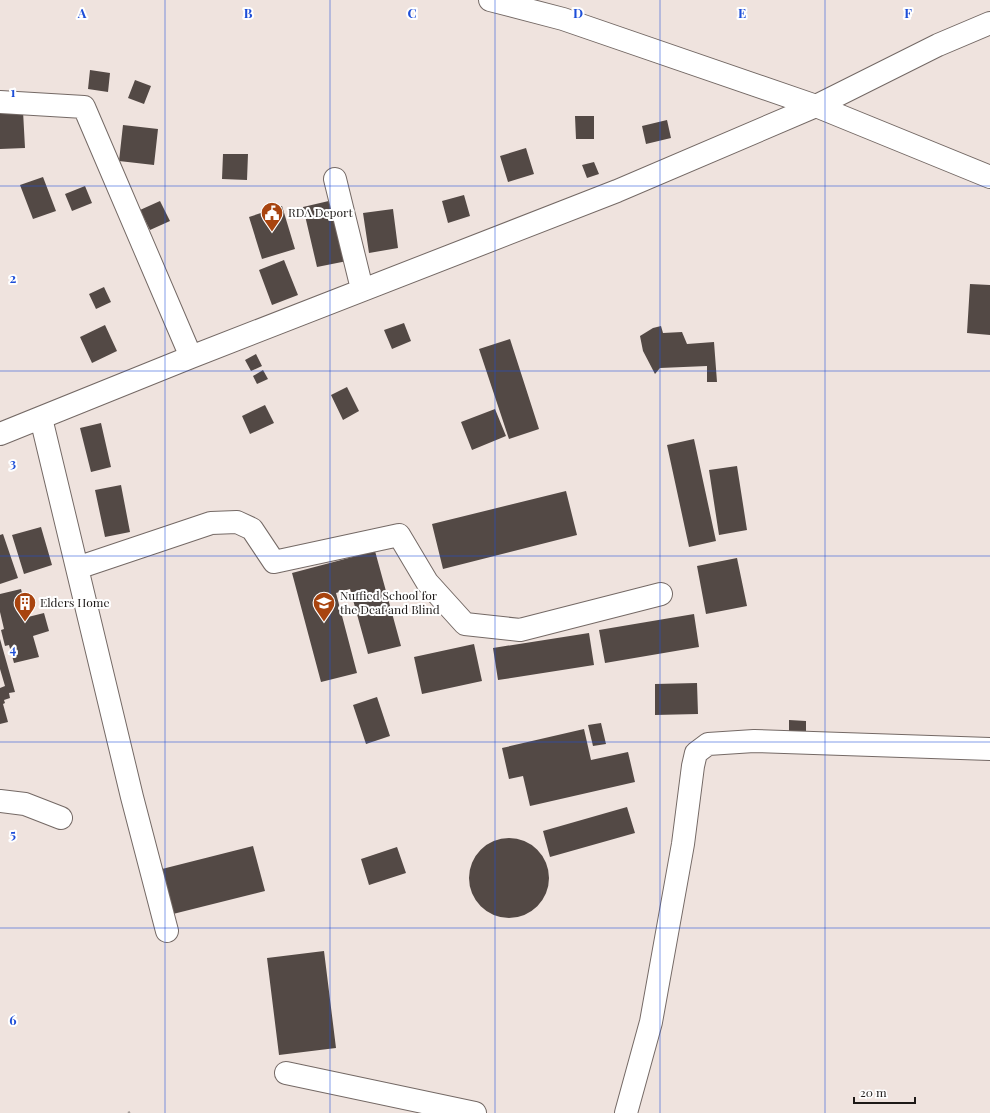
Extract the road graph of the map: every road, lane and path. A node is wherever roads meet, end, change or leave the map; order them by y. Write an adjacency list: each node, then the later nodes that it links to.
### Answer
1 (490, 0): 4 (street)
2 (990, 23): 4 (street)
3 (0, 102): 8 (street)
4 (816, 106): 5 (street); 7 (street)
5 (990, 177)
6 (335, 179): 7 (street)
7 (362, 289): 8 (street)
8 (191, 356): 9 (street)
9 (41, 418): 10 (street); 11 (street)
10 (0, 434)
11 (77, 568): 12 (street); 16 (street)
12 (661, 594)
13 (990, 749): 19 (street)
14 (0, 801): 15 (street)
15 (61, 818)
16 (167, 931)
17 (286, 1073): 18 (street)
18 (475, 1113)
19 (626, 1113)

